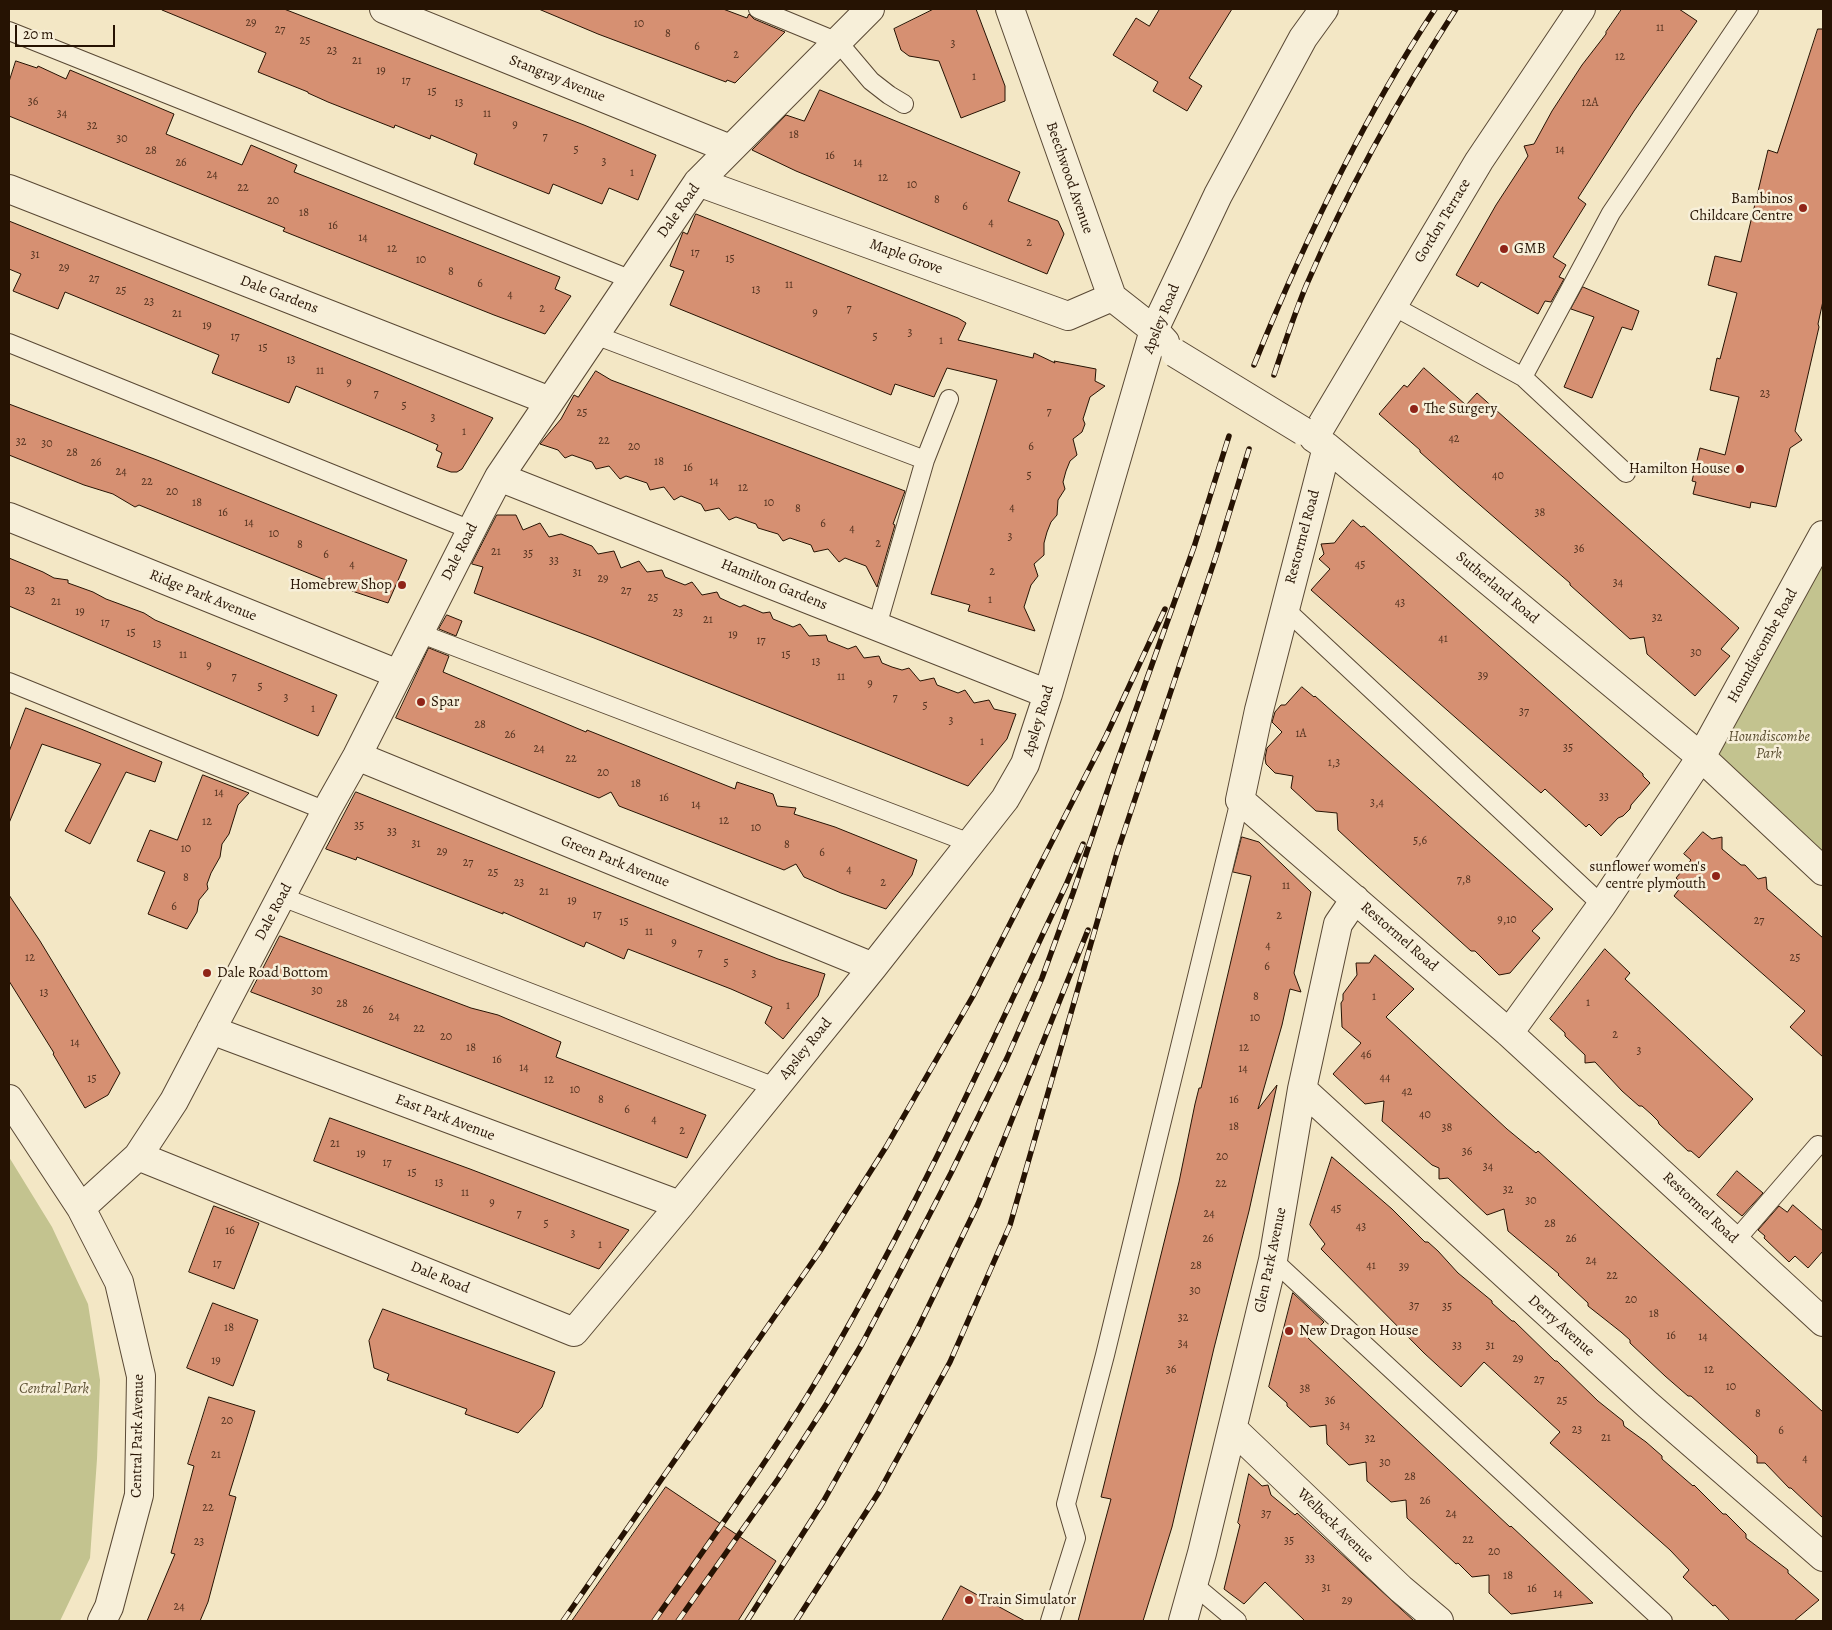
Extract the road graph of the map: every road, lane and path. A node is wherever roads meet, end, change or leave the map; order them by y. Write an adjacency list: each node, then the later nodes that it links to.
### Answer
1 (384, 9): 11 (street, Stangray Avenue)
2 (758, 9): 9 (lane)
3 (870, 9): 9 (street, Dale Road)
4 (1010, 9): 15 (street, Beechwood Avenue)
5 (1324, 9): 17 (street, Apsley Road)
6 (1581, 9): 16 (street, Gordon Terrace)
7 (1749, 9): 20 (lane)
8 (9, 31): 14 (lane)
9 (838, 42): 10 (lane); 11 (street, Dale Road)
10 (904, 104)
11 (730, 149): 12 (street, Dale Road)
12 (698, 182): 14 (street, Dale Road); 15 (street, Maple Grove)
13 (9, 189): 22 (street, Dale Gardens)
14 (632, 280): 18 (street, Dale Road)
15 (1112, 297): 17 (street)
16 (1393, 306): 20 (lane); 23 (street, Gordon Terrace)
17 (1154, 330): 23 (street, Sutherland Road, bridge); 35 (street, Apsley Road)
18 (595, 335): 22 (street, Dale Road); 24 (lane)
19 (9, 343): 28 (lane)
20 (1523, 377): 25 (lane)
21 (949, 399): 24 (lane)
22 (550, 401): 26 (street, Dale Road)
23 (1314, 439): 30 (street, Restormel Road); 37 (street, Sutherland Road)
24 (925, 460): 31 (lane)
25 (1626, 473)
26 (500, 477): 28 (street, Dale Road); 31 (street, Hamilton Gardens)
27 (9, 517): 33 (street, Ridge Park Avenue)
28 (471, 530): 32 (street, Dale Road)
29 (1823, 535): 37 (street, Houndiscombe Road)
30 (1284, 608): 38 (street, Restormel Road); 44 (lane)
31 (877, 626): 35 (street, Hamilton Gardens)
32 (419, 633): 33 (street, Dale Road); 40 (lane)
33 (398, 674): 36 (street, Dale Road)
34 (9, 682): 39 (lane)
35 (1048, 694): 40 (street, Apsley Road)
36 (357, 756): 39 (street, Dale Road); 45 (street, Green Park Avenue)
37 (1701, 757): 41 (street, Sutherland Road); 44 (street, Houndiscombe Road)
38 (1240, 800): 43 (street, Restormel Road); 63 (lane)
39 (326, 811): 42 (street, Dale Road)
40 (970, 843): 45 (street, Apsley Road)
41 (1823, 871)
42 (282, 896): 46 (street, Dale Road); 48 (lane)
43 (1355, 899): 47 (street, Restormel Road); 49 (street, Glen Park Avenue)
44 (1602, 904): 47 (street, Houndiscombe Road)
45 (872, 967): 48 (street, Apsley Road)
46 (211, 1030): 52 (street, Dale Road); 53 (street, East Park Avenue)
47 (1509, 1033): 55 (street, Restormel Road)
48 (775, 1087): 53 (street, Apsley Road)
49 (1302, 1089): 56 (street, Glen Park Avenue); 60 (street, Derry Avenue)
50 (9, 1098): 54 (street, Central Park Avenue)
51 (1818, 1145): 55 (lane)
52 (138, 1156): 54 (street, Dale Road); 58 (street, Dale Road)
53 (680, 1205): 58 (street, Apsley Road)
54 (81, 1208): 62 (street, Central Park Avenue)
55 (1735, 1240): 57 (street, Restormel Road)
56 (1273, 1260): 59 (street, Glen Park Avenue); 67 (lane)
57 (1823, 1322)
58 (574, 1332)
59 (1233, 1429): 61 (street, Glen Park Avenue); 66 (street, Welbeck Avenue)
60 (1823, 1557)
61 (1194, 1585): 64 (street, Glen Park Avenue); 65 (lane)
62 (102, 1621)
63 (1050, 1621)
64 (1183, 1621)
65 (1237, 1621)
66 (1439, 1621)
67 (1663, 1621)

